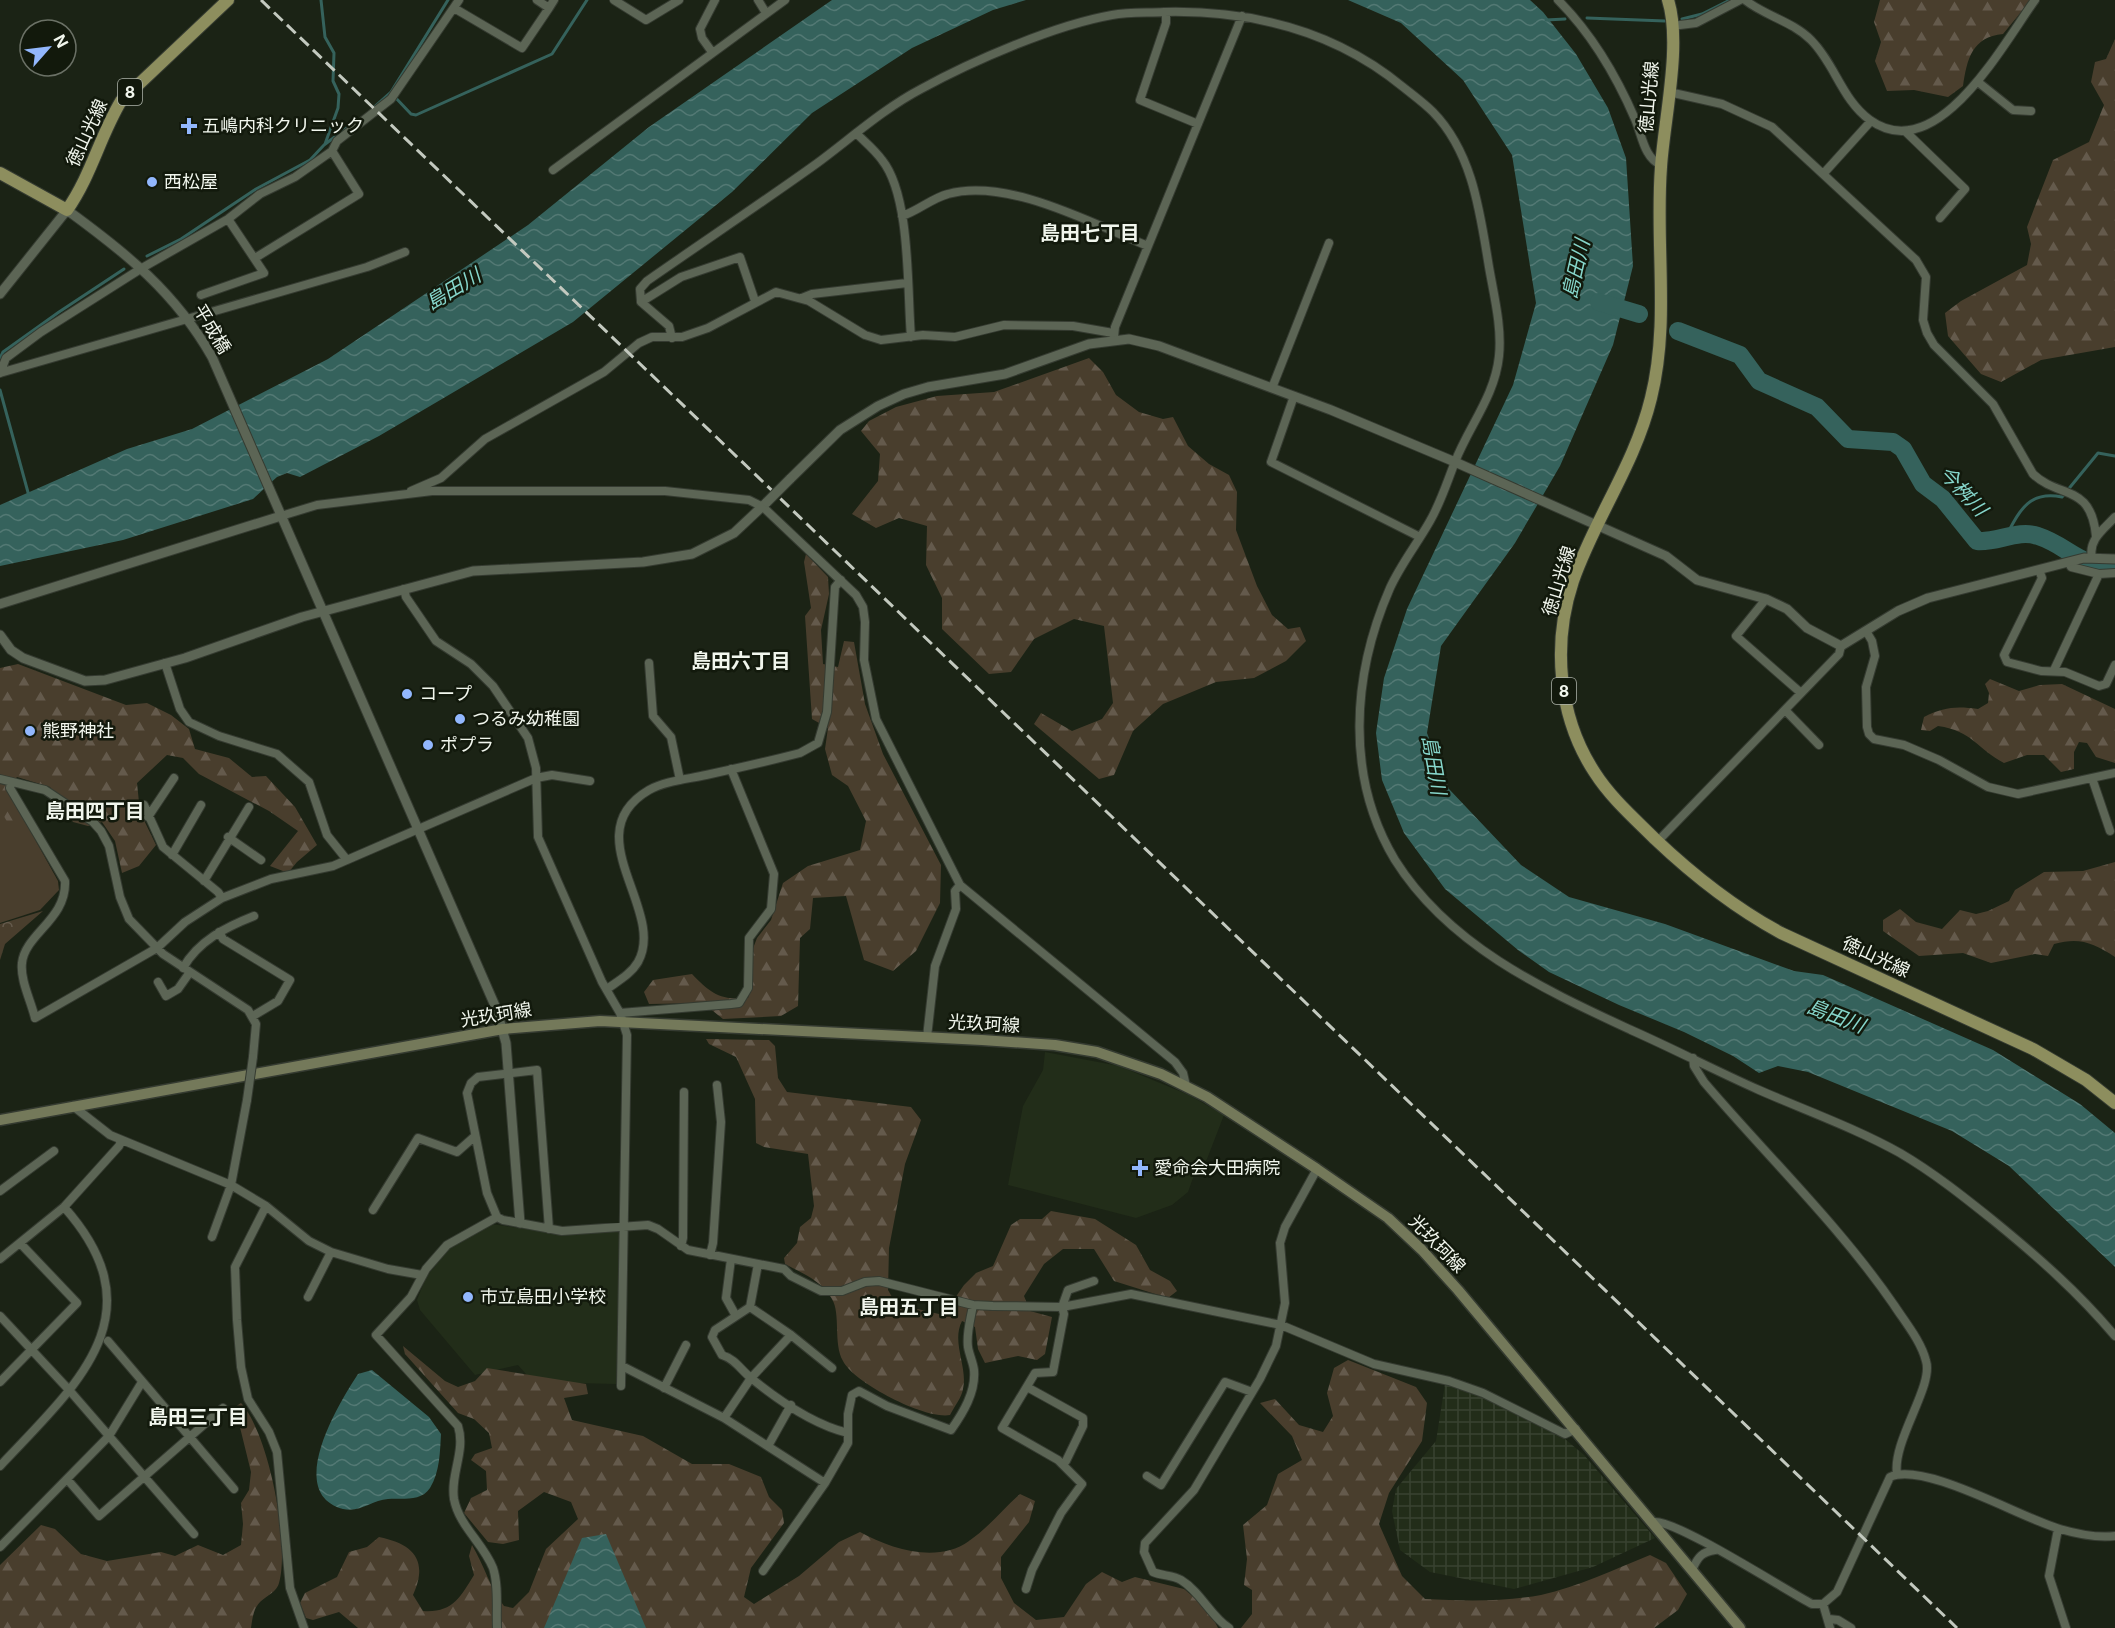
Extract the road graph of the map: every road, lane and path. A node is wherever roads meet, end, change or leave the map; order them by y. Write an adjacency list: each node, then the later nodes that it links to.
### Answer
1 (228, 0): 34 (main road, 徳山光線 / 8)
2 (459, 0): 15 (street)
3 (537, 0): 16 (street)
4 (554, 0): 16 (street)
5 (614, 0): 6 (street)
6 (679, 0)
7 (715, 0): 21 (street)
8 (758, 0): 18 (street)
9 (785, 0): 18 (street)
10 (1558, 0): 30 (street)
11 (1668, 0): 20 (main road, 徳山光線 / 8)
12 (1740, 0): 20 (street)
13 (1745, 0): 25 (street)
14 (2035, 0): 22 (street)
15 (454, 8): 16 (street); 29 (street)
16 (549, 8)
17 (1166, 12): 19 (street); 26 (street); 28 (street)
18 (766, 13): 21 (street)
19 (1242, 16): 26 (street); 55 (street)
20 (1672, 26): 23 (main road, 徳山光線 / 8)
21 (712, 52): 31 (street)
22 (1978, 82): 24 (street); 27 (street)
23 (1669, 92): 30 (main road, 徳山光線 / 8); 33 (street)
24 (2031, 111)
25 (1871, 121): 27 (street); 33 (street)
26 (1198, 124): 39 (street)
27 (1906, 132): 36 (street)
28 (856, 134): 35 (street); 48 (street)
29 (332, 152): 37 (street); 41 (street)
30 (1661, 165): 60 (main road, 徳山光線 / 8)
31 (553, 170)
32 (0, 173): 34 (main road)
33 (1824, 173): 61 (street)
34 (67, 210): 42 (street, 平成橋); 44 (street)
35 (902, 216): 39 (street); 43 (street)
36 (1940, 218)
37 (228, 219): 41 (street); 42 (street)
38 (1329, 243): 53 (street)
39 (1148, 246): 50 (street)
40 (405, 252): 49 (street)
41 (255, 258): 45 (street)
42 (142, 268): 49 (street, 平成橋); 49 (street)
43 (907, 283): 46 (street); 51 (street)
44 (0, 294)
45 (201, 295)
46 (802, 298): 47 (street); 51 (street)
47 (755, 301): 48 (street); 52 (street)
48 (641, 302): 52 (street)
49 (191, 322): 58 (street, 平成橋)
50 (1114, 336): 51 (street); 53 (street); 57 (street, bridge)
51 (911, 337)
52 (672, 338): 56 (street)
53 (1272, 388): 54 (street)
54 (1294, 396): 55 (street); 62 (street)
55 (1460, 464): 60 (street); 62 (street)
56 (407, 493): 57 (street); 58 (street)
57 (765, 504): 69 (street); 70 (street)
58 (281, 516): 72 (street); 73 (street, 平成橋)
59 (2115, 517): 61 (street)
60 (1593, 522): 71 (street); 100 (main road, 徳山光線 / 8)
61 (2096, 536): 63 (street)
62 (1420, 537): 117 (street)
63 (2092, 557): 64 (street); 65 (street)
64 (2115, 559)
65 (2069, 563): 66 (street); 68 (street)
66 (2039, 570): 74 (street); 80 (street)
67 (2115, 573): 68 (street)
68 (2099, 574): 80 (street)
69 (841, 580): 84 (street); 105 (street)
70 (404, 589): 73 (street); 87 (street)
71 (1766, 599): 76 (street); 81 (street)
72 (0, 604)
73 (322, 611): 77 (street); 97 (street, 平成橋)
74 (1866, 631): 76 (street); 88 (street)
75 (0, 635): 77 (street)
76 (1840, 646): 81 (street)
77 (165, 663): 103 (street)
78 (649, 663): 90 (street)
79 (2115, 665): 80 (street)
80 (2054, 670)
81 (1801, 693): 82 (street)
82 (1786, 711): 83 (street); 100 (street)
83 (1819, 745)
84 (731, 769): 90 (street); 114 (street)
85 (2115, 773): 88 (street)
86 (174, 778): 96 (street)
87 (536, 778): 91 (street); 97 (street); 112 (street)
88 (2092, 778): 98 (street)
89 (0, 779): 92 (street)
90 (680, 780): 112 (street)
91 (590, 781)
92 (11, 782): 109 (street); 109 (street)
93 (144, 805): 96 (street)
94 (201, 805): 101 (street)
95 (249, 807): 99 (street)
96 (148, 817): 101 (street)
97 (417, 828): 103 (street); 115 (street, 平成橋)
98 (2110, 831)
99 (228, 837): 102 (street); 104 (street)
100 (1658, 841): 122 (main road, 徳山光線 / 8)
101 (172, 855): 104 (street)
102 (261, 860)
103 (347, 860): 106 (street)
104 (204, 881): 106 (street)
105 (960, 885): 116 (street); 120 (street)
106 (222, 898): 109 (street)
107 (254, 916): 108 (street)
108 (219, 932): 110 (street); 113 (street)
109 (157, 948): 110 (street)
110 (186, 970): 111 (street); 113 (street)
111 (158, 982)
112 (607, 989): 114 (street)
113 (253, 1016): 129 (street, bridge)
114 (622, 1017): 115 (main road, 光玖珂線); 116 (main road, 光玖珂線); 136 (street)
115 (503, 1029): 118 (street, 平成橋); 123 (main road, 光玖珂線)
116 (927, 1037): 120 (main road, 光玖珂線)
117 (1693, 1058): 156 (street); 180 (street)
118 (509, 1072): 125 (street); 135 (street, 平成橋); 137 (street)
119 (717, 1085): 142 (street)
120 (1186, 1086): 128 (main road, 光玖珂線)
121 (684, 1092): 140 (street)
122 (2115, 1103)
123 (73, 1106): 124 (main road, 光玖珂線); 126 (street)
124 (0, 1120)
125 (474, 1137): 133 (street); 134 (street)
126 (121, 1141): 129 (street); 131 (street)
127 (54, 1151): 130 (street)
128 (1317, 1169): 154 (street); 173 (main road, 光玖珂線)
129 (231, 1185): 132 (street); 138 (street)
130 (0, 1191)
131 (64, 1206): 139 (street); 168 (street)
132 (266, 1206): 141 (street); 197 (street)
133 (373, 1210)
134 (497, 1217): 135 (street); 146 (street)
135 (520, 1223): 137 (street)
136 (624, 1225): 137 (street); 140 (street); 160 (street)
137 (549, 1229)
138 (212, 1237)
139 (20, 1243): 144 (street); 159 (street)
140 (681, 1246): 142 (street)
141 (331, 1252): 146 (street); 148 (street)
142 (710, 1255): 143 (street)
143 (731, 1258): 145 (street); 153 (street)
144 (0, 1260)
145 (758, 1264): 149 (street); 150 (street)
146 (422, 1275): 198 (street)
147 (1094, 1281): 151 (street)
148 (308, 1298)
149 (973, 1305): 151 (street); 174 (street)
150 (750, 1307): 153 (street); 155 (street)
151 (1062, 1308): 154 (street); 166 (street)
152 (0, 1316): 159 (street)
153 (736, 1316): 162 (street)
154 (1281, 1325): 169 (street); 173 (street)
155 (790, 1335): 161 (street); 162 (street)
156 (2115, 1336)
157 (108, 1341): 164 (street)
158 (686, 1345): 167 (street)
159 (32, 1349): 163 (street); 168 (street)
160 (622, 1366): 165 (street); 167 (street)
161 (831, 1368)
162 (751, 1378): 170 (street); 172 (street)
163 (0, 1382)
164 (141, 1382): 175 (street); 176 (street)
165 (621, 1386)
166 (1027, 1387): 178 (street); 178 (street)
167 (664, 1388): 172 (street)
168 (70, 1391): 175 (street); 179 (street)
169 (1252, 1392): 181 (street); 199 (street)
170 (791, 1405): 174 (street); 177 (street)
171 (223, 1408): 176 (street)
172 (724, 1418): 177 (street)
173 (1576, 1430): 186 (main road, 光玖珂線)
174 (848, 1433): 184 (street)
175 (109, 1436): 182 (street); 183 (street)
176 (190, 1437): 182 (street); 185 (street)
177 (768, 1446): 184 (street)
178 (1062, 1464): 194 (street)
179 (0, 1466)
180 (1896, 1474): 187 (street); 195 (street)
181 (1147, 1476)
182 (145, 1477): 183 (street); 188 (street)
183 (67, 1479): 190 (street)
184 (825, 1483): 193 (street)
185 (234, 1489)
186 (1654, 1522): 191 (street); 192 (main road, 光玖珂線)
187 (2058, 1529): 189 (street); 202 (street)
188 (194, 1534)
189 (2115, 1536)
190 (0, 1547)
191 (1715, 1550): 192 (street); 195 (street)
192 (1693, 1568): 200 (main road, 光玖珂線)
193 (763, 1571)
194 (1026, 1589)
195 (1823, 1604): 196 (street)
196 (1830, 1624): 201 (street)
197 (304, 1628)
198 (497, 1628)
199 (1229, 1628)
200 (1740, 1628)
201 (1851, 1628)
202 (2066, 1628)

